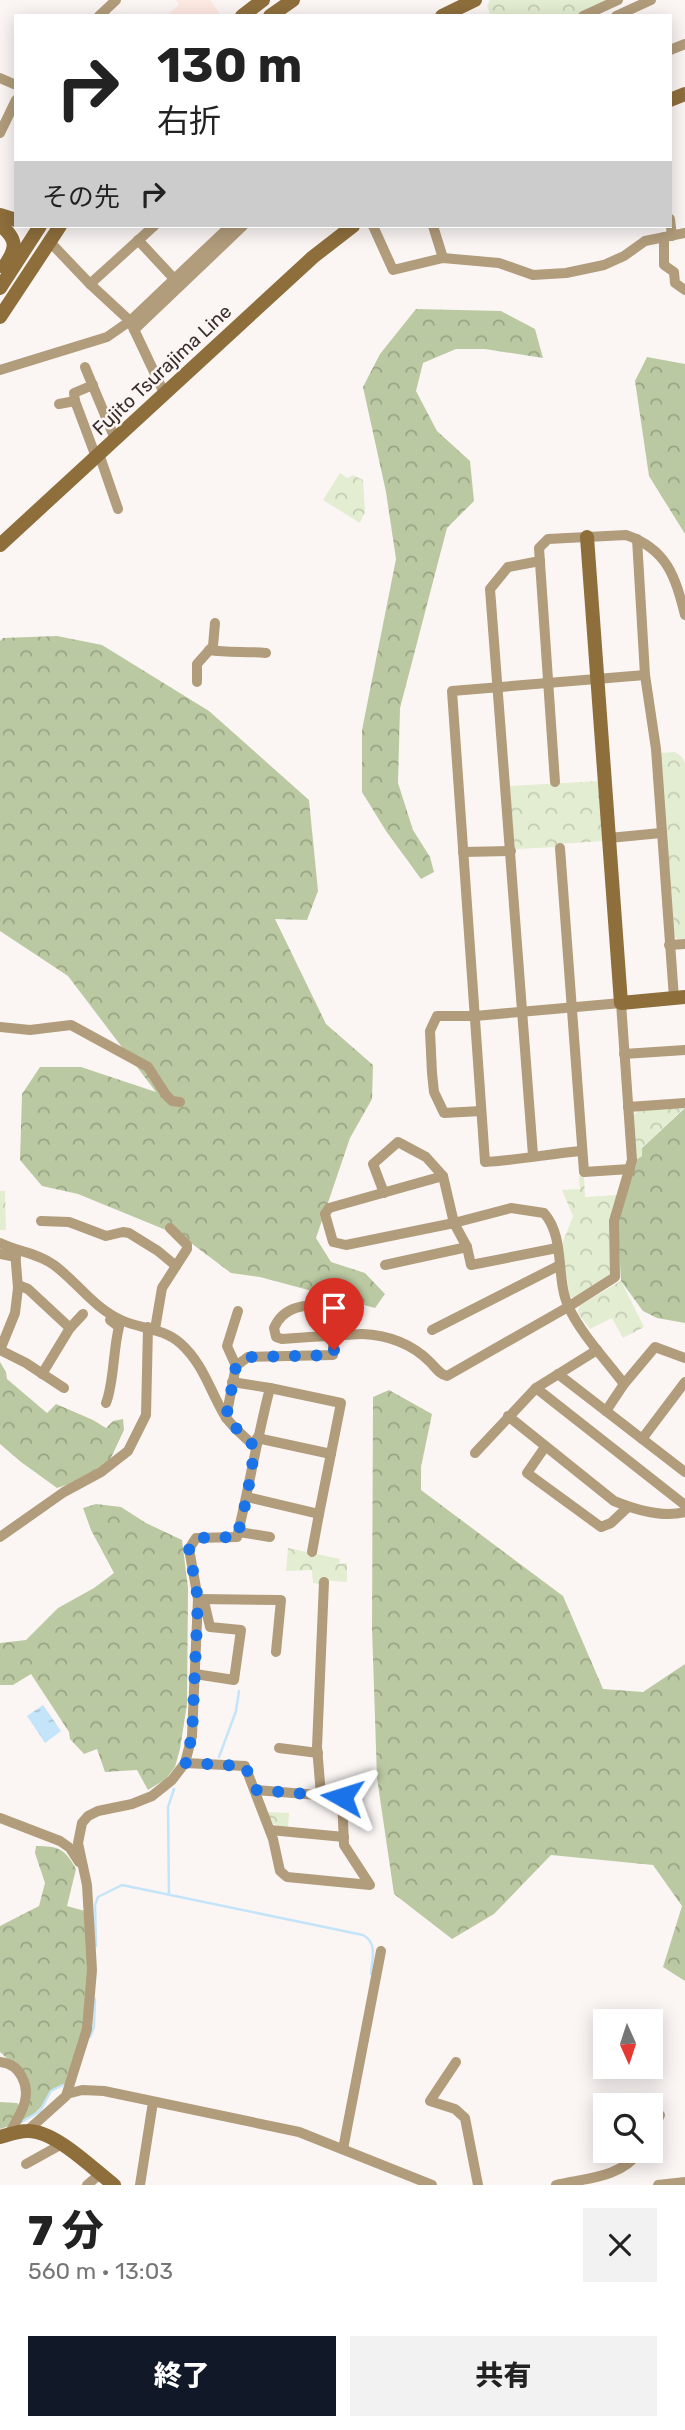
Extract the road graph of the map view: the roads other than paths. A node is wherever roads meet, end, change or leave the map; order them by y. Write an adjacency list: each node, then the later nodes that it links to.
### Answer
1 (116, 0): 6 (street)
2 (293, 0): 7 (street)
3 (475, 0): 8 (street)
4 (651, 0): 5 (street)
5 (618, 7): 9 (street)
6 (101, 14)
7 (273, 14)
8 (446, 14)
9 (591, 14)
10 (14, 104): 11 (street)
11 (0, 133)
12 (0, 225): 27 (street)
13 (59, 228): 25 (street)
14 (152, 228): 24 (street)
15 (228, 228): 28 (street)
16 (241, 228): 28 (street)
17 (351, 228): 37 (street, Fujito Tsurajima Line)
18 (374, 228): 26 (street)
19 (434, 228): 26 (street)
20 (669, 228): 23 (street)
21 (36, 229): 25 (street); 30 (street)
22 (685, 233): 23 (street)
23 (668, 236): 26 (street); 31 (street)
24 (138, 240): 28 (street); 29 (street)
25 (49, 241): 29 (street); 32 (street)
26 (443, 258)
27 (0, 274)
28 (177, 282): 33 (street)
29 (90, 284): 33 (street)
30 (0, 288)
31 (685, 290)
32 (0, 317)
33 (132, 326): 35 (street); 37 (street)
34 (85, 367): 36 (street)
35 (0, 370)
36 (93, 384): 38 (street); 40 (street)
37 (164, 395): 40 (street, Fujito Tsurajima Line)
38 (75, 401): 39 (street); 41 (street)
39 (58, 404)
40 (116, 439): 41 (street, Fujito Tsurajima Line)
41 (97, 456): 42 (street); 45 (street, Fujito Tsurajima Line)
42 (118, 509)
43 (587, 537): 44 (street); 46 (street); 52 (street)
44 (637, 539): 47 (street); 51 (street)
45 (0, 545)
46 (540, 561): 54 (street); 55 (street)
47 (685, 615)
48 (215, 623): 49 (street)
49 (209, 650): 50 (street); 53 (street)
50 (266, 653)
51 (645, 674): 52 (street); 57 (street)
52 (596, 679): 54 (street); 58 (street)
53 (197, 682)
54 (548, 682): 55 (street); 56 (street)
55 (498, 687): 60 (street); 61 (street)
56 (555, 782)
57 (661, 833): 58 (street); 63 (street)
58 (609, 838): 65 (street)
59 (560, 848): 66 (street)
60 (511, 851): 61 (street); 67 (street)
61 (463, 852): 68 (street)
62 (685, 944): 63 (street)
63 (669, 945): 64 (street)
64 (679, 998): 65 (street)
65 (621, 1003): 66 (street); 71 (street)
66 (572, 1007): 67 (street); 76 (street)
67 (522, 1011): 68 (street); 77 (street)
68 (475, 1016): 75 (street); 75 (street)
69 (0, 1027): 72 (street)
70 (685, 1050): 71 (street)
71 (624, 1054): 74 (street)
72 (180, 1102)
73 (685, 1103): 74 (street)
74 (628, 1107): 78 (street)
75 (481, 1111): 77 (street)
76 (582, 1151): 77 (street); 78 (street)
77 (533, 1155)
78 (630, 1169): 94 (street)
79 (443, 1176): 80 (street); 80 (street); 82 (street)
80 (384, 1194): 82 (street)
81 (41, 1222): 91 (street)
82 (454, 1223): 85 (street); 86 (street)
83 (170, 1228): 91 (street)
84 (0, 1243): 88 (street)
85 (467, 1247): 86 (street); 89 (street)
86 (557, 1248): 90 (street)
87 (0, 1254): 88 (street)
88 (16, 1254): 92 (street); 93 (street)
89 (385, 1265)
90 (560, 1265): 94 (street); 99 (street)
91 (176, 1266): 98 (street)
92 (18, 1285): 97 (street); 100 (street)
93 (96, 1303): 98 (street); 112 (street)
94 (568, 1307): 101 (street); 103 (street, bridge)
95 (238, 1311): 103 (street)
96 (83, 1314): 97 (street)
97 (70, 1328): 104 (street)
98 (152, 1328): 115 (street); 128 (street)
99 (432, 1330)
100 (0, 1350): 104 (street)
101 (597, 1350): 105 (street); 108 (street)
102 (685, 1358): 108 (street)
103 (236, 1366): 106 (street)
104 (42, 1374): 109 (street)
105 (558, 1374): 111 (street); 113 (street)
106 (232, 1382): 110 (street); 115 (street)
107 (685, 1382): 116 (street)
108 (624, 1384): 113 (street)
109 (64, 1388)
110 (270, 1388): 117 (street); 120 (street)
111 (536, 1388): 114 (street); 123 (street)
112 (106, 1403)
113 (606, 1411): 116 (street)
114 (508, 1416): 118 (street); 119 (street)
115 (226, 1418): 117 (street)
116 (642, 1439): 121 (street)
117 (256, 1442): 120 (street); 122 (street)
118 (545, 1447): 124 (street); 124 (street)
119 (475, 1453)
120 (331, 1454): 126 (street)
121 (683, 1466)
122 (247, 1497): 126 (street); 127 (street)
123 (685, 1505)
124 (628, 1507): 125 (street)
125 (685, 1512)
126 (319, 1514): 130 (street)
127 (239, 1532): 129 (street); 132 (street)
128 (0, 1537)
129 (270, 1537)
130 (312, 1552)
131 (324, 1582): 136 (street)
132 (201, 1600): 133 (street); 134 (street); 134 (street)
133 (276, 1652)
134 (195, 1674): 137 (street)
135 (279, 1748): 136 (street)
136 (318, 1753): 139 (street)
137 (185, 1763): 138 (street); 143 (street)
138 (256, 1790): 139 (street); 141 (street)
139 (321, 1795): 142 (street)
140 (0, 1818): 143 (street)
141 (270, 1830): 142 (street); 142 (street)
142 (344, 1837)
143 (81, 1865): 147 (street)
144 (381, 1951): 152 (street)
145 (0, 2062): 150 (street)
146 (456, 2062): 161 (street)
147 (67, 2094): 148 (street); 149 (street)
148 (153, 2104): 152 (street); 159 (street)
149 (27, 2131): 150 (street); 151 (street)
150 (4, 2135)
151 (62, 2144): 154 (street); 155 (street)
152 (343, 2150): 160 (street)
153 (629, 2163): 162 (street)
154 (26, 2164)
155 (100, 2174): 157 (street); 158 (street)
156 (685, 2182): 163 (street)
157 (87, 2185)
158 (114, 2185)
159 (139, 2185)
160 (432, 2185)
161 (478, 2185)
162 (556, 2185)
163 (658, 2185)

